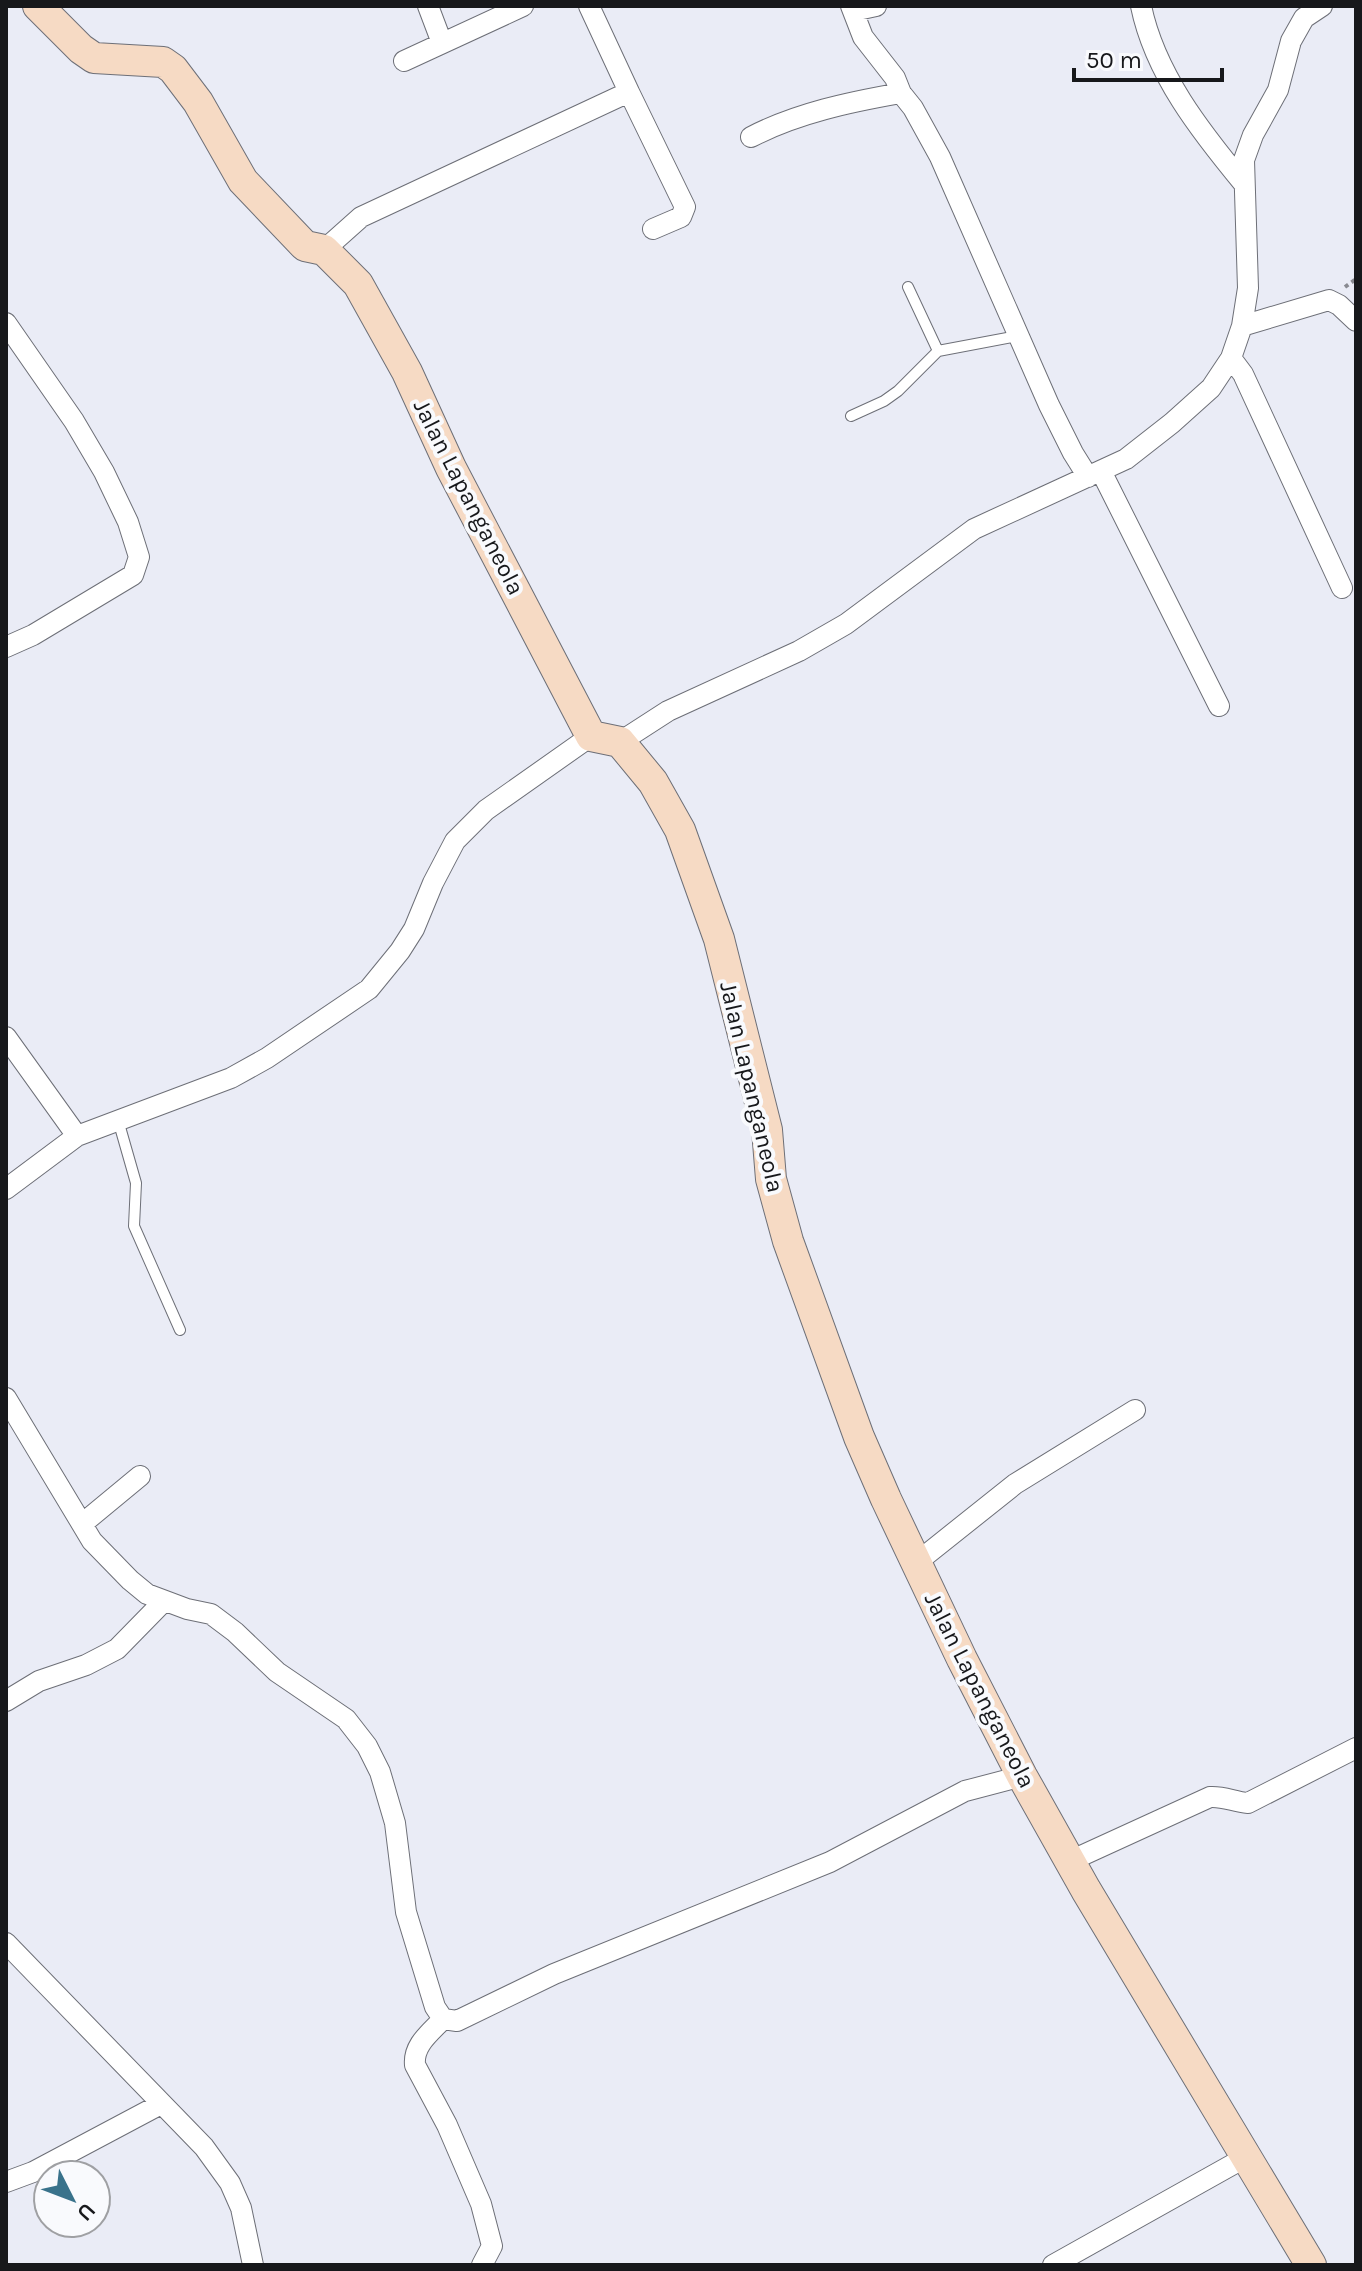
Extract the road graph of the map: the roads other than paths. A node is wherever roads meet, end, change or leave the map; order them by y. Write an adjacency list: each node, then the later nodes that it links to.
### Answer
1 (38, 6): 17 (street, Jalan Lapanganeola)
2 (428, 6): 10 (street)
3 (523, 6): 10 (street)
4 (589, 6): 12 (street)
5 (876, 6): 8 (street)
6 (1141, 6): 15 (street)
7 (1322, 6): 9 (street)
8 (852, 8): 13 (street)
9 (1302, 12): 15 (street)
10 (442, 43): 11 (street)
11 (404, 61)
12 (629, 92): 16 (street); 17 (street)
13 (901, 93): 14 (street); 22 (street)
14 (751, 137)
15 (1244, 184): 21 (street)
16 (653, 229)
17 (324, 250): 30 (street, Jalan Lapanganeola)
18 (908, 287): 23 (lane)
19 (1356, 321): 21 (street)
20 (6, 323): 28 (street)
21 (1242, 326): 24 (street)
22 (1018, 336): 23 (lane); 26 (street)
23 (938, 351): 25 (lane)
24 (1231, 358): 26 (street); 27 (street)
25 (851, 416)
26 (1094, 474): 29 (street); 30 (street)
27 (1342, 588)
28 (6, 647)
29 (1219, 706)
30 (606, 739): 32 (street); 40 (street, Jalan Lapanganeola)
31 (6, 1037): 33 (street)
32 (118, 1120): 33 (street); 35 (lane)
33 (77, 1136): 34 (street)
34 (6, 1189)
35 (180, 1330)
36 (6, 1398): 39 (street)
37 (1135, 1410): 40 (street)
38 (140, 1476): 39 (street)
39 (82, 1524): 41 (street)
40 (916, 1563): 44 (street, Jalan Lapanganeola)
41 (164, 1601): 42 (street); 47 (street)
42 (6, 1701)
43 (1356, 1748): 45 (street)
44 (1022, 1776): 45 (street, Jalan Lapanganeola); 47 (street)
45 (1070, 1861): 49 (street, Jalan Lapanganeola)
46 (6, 1943): 48 (street)
47 (443, 2019): 52 (street)
48 (161, 2104): 50 (street); 51 (street)
49 (1246, 2157): 53 (street); 54 (street, Jalan Lapanganeola)
50 (6, 2182)
51 (253, 2265)
52 (482, 2265)
53 (1053, 2265)
54 (1311, 2265)

